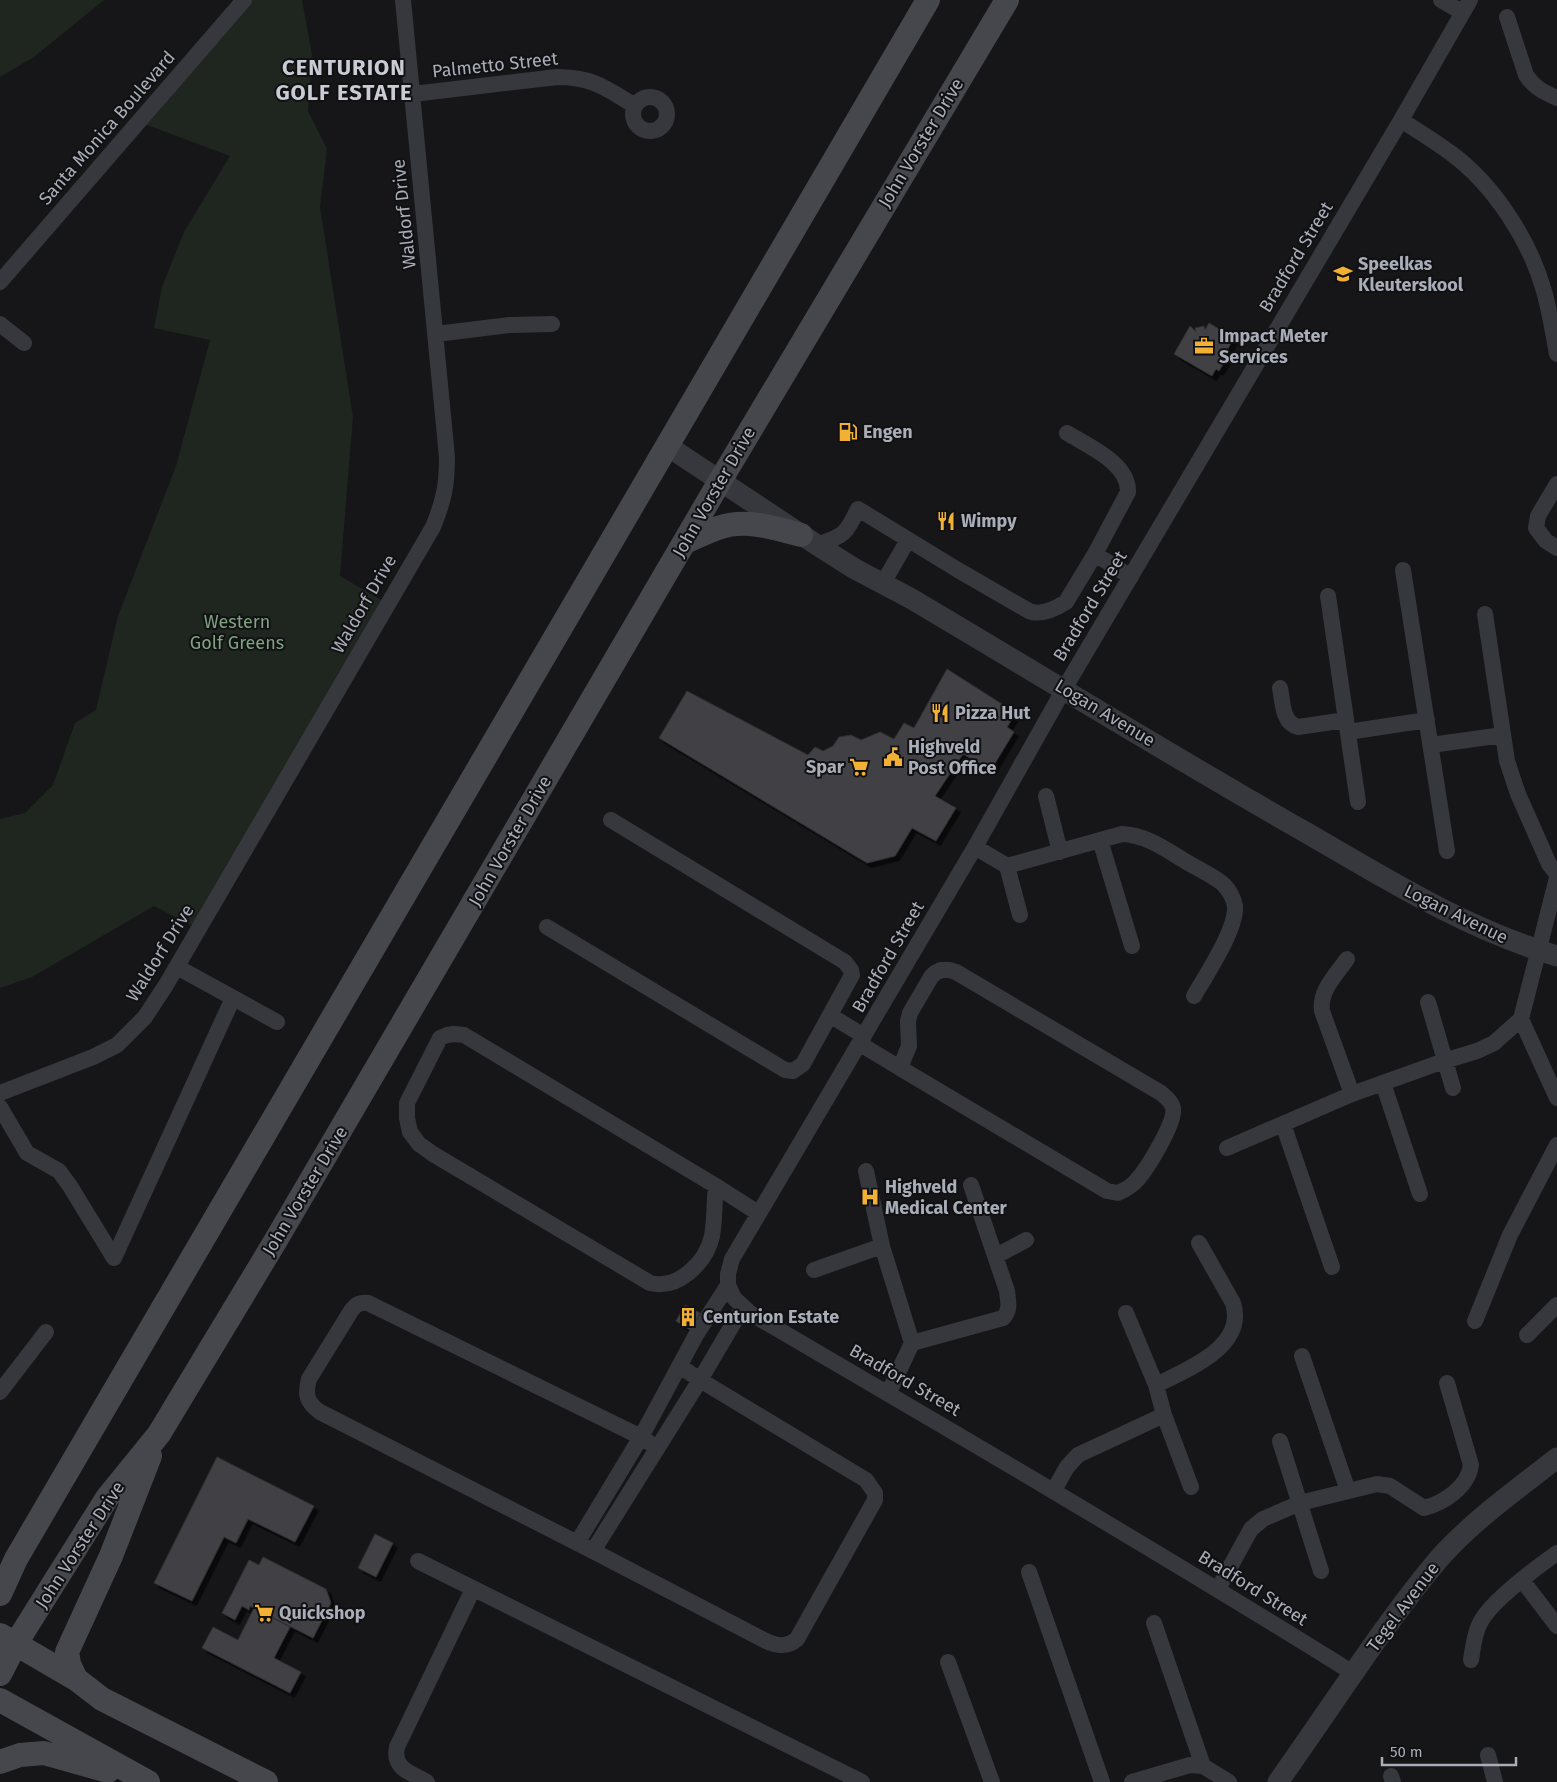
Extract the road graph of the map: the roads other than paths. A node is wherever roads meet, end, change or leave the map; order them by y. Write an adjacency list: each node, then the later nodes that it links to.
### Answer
1 (244, 0): 12 (street, Santa Monica Boulevard)
2 (403, 0): 8 (street, Waldorf Drive)
3 (928, 0): 20 (main road)
4 (1007, 0): 21 (main road, John Vorster Drive)
5 (1441, 0): 6 (street)
6 (1466, 6): 11 (street, Bradford Street)
7 (1507, 18): 9 (street)
8 (413, 94): 10 (street, Palmetto Street); 16 (street, Waldorf Drive)
9 (1557, 98)
10 (635, 106)
11 (1401, 120): 13 (street); 29 (street, Bradford Street)
12 (0, 282)
13 (1550, 294): 18 (street)
14 (0, 324): 17 (street)
15 (552, 324): 16 (street)
16 (436, 334): 53 (street, Waldorf Drive)
17 (24, 343)
18 (1557, 354)
19 (1067, 433): 27 (street)
20 (666, 445): 21 (street, Logan Avenue); 112 (main road)
21 (720, 481): 23 (street, Logan Avenue); 25 (main road, John Vorster Drive)
22 (1557, 484): 26 (street)
23 (808, 540): 24 (street); 25 (main road); 30 (street, Logan Avenue)
24 (908, 540): 27 (street); 30 (street)
25 (686, 542): 99 (main road, John Vorster Drive)
26 (1557, 548)
27 (1095, 554): 29 (street)
28 (1403, 570): 35 (street)
29 (1131, 577): 34 (street, Bradford Street)
30 (883, 583): 34 (street, Logan Avenue)
31 (1328, 596): 36 (street)
32 (1484, 614): 37 (street)
33 (1280, 688): 36 (street)
34 (1064, 689): 43 (street, Bradford Street); 51 (street, Logan Avenue)
35 (1427, 720): 36 (street); 38 (street)
36 (1347, 726): 40 (street)
37 (1504, 735): 38 (street); 47 (street)
38 (1431, 745): 44 (street)
39 (1046, 796): 45 (street)
40 (1358, 802)
41 (611, 820): 57 (street)
42 (1100, 840): 45 (street); 50 (street); 54 (street)
43 (975, 847): 46 (street); 60 (street, Bradford Street)
44 (1447, 851)
45 (1060, 852): 46 (street)
46 (1007, 866): 48 (street)
47 (1557, 876): 51 (street)
48 (1020, 915)
49 (547, 926): 57 (street)
50 (1132, 946)
51 (1548, 953): 58 (street)
52 (1347, 960): 66 (street)
53 (177, 967): 55 (street); 65 (street, Waldorf Drive)
54 (1194, 996)
55 (233, 998): 59 (street); 68 (street)
56 (1428, 1002): 61 (street)
57 (831, 1016): 60 (street)
58 (1521, 1019): 61 (street); 67 (street)
59 (277, 1022)
60 (862, 1040): 62 (street); 76 (street, Bradford Street)
61 (1444, 1061): 63 (street); 64 (street)
62 (900, 1068): 62 (street)
63 (1383, 1083): 66 (street); 75 (street)
64 (1453, 1088)
65 (0, 1093)
66 (1352, 1094): 69 (street)
67 (1557, 1098)
68 (0, 1107)
69 (1283, 1124): 71 (street); 81 (street)
70 (1557, 1145): 87 (street)
71 (1227, 1148)
72 (866, 1171): 79 (street)
73 (971, 1185): 80 (street)
74 (716, 1186): 74 (street); 76 (street)
75 (1420, 1194)
76 (758, 1213): 83 (street, Bradford Street)
77 (1026, 1240): 80 (street)
78 (1199, 1243): 95 (street)
79 (882, 1246): 82 (street); 90 (street)
80 (996, 1256): 90 (street)
81 (1332, 1268)
82 (814, 1270)
83 (728, 1285): 85 (street, Bradford Street); 92 (street)
84 (1557, 1305): 89 (street)
85 (743, 1308): 93 (street); 97 (street, Bradford Street)
86 (1126, 1314): 95 (street)
87 (1475, 1321)
88 (46, 1332): 96 (street)
89 (1527, 1335)
90 (912, 1343): 97 (street)
91 (1302, 1356): 106 (street)
92 (680, 1366): 93 (street); 100 (street)
93 (700, 1380): 102 (street); 109 (street)
94 (1447, 1383): 106 (street)
95 (1156, 1385): 98 (street)
96 (0, 1392)
97 (888, 1394): 105 (street, Bradford Street)
98 (1164, 1415): 104 (street); 105 (street)
99 (160, 1434): 121 (main road, John Vorster Drive); 126 (main road)
100 (641, 1437): 102 (street); 108 (street); 108 (street)
101 (1280, 1441): 107 (street)
102 (658, 1448): 109 (street)
103 (1557, 1458): 124 (street, Tegel Avenue)
104 (1191, 1487)
105 (1054, 1490): 117 (street, Bradford Street)
106 (1348, 1491): 107 (street)
107 (1300, 1503): 113 (street); 117 (street)
108 (576, 1543): 109 (street)
109 (593, 1551)
110 (1557, 1553): 115 (street)
111 (418, 1561): 116 (street)
112 (8, 1564): 118 (main road)
113 (1321, 1571)
114 (1029, 1572): 137 (street)
115 (1522, 1580): 120 (street); 122 (street)
116 (473, 1589): 134 (street); 135 (street)
117 (1218, 1590): 124 (street, Bradford Street)
118 (0, 1594)
119 (1154, 1622): 130 (street)
120 (1557, 1626)
121 (8, 1640): 125 (main road, John Vorster Drive); 126 (main road)
122 (1470, 1660)
123 (948, 1662): 136 (street)
124 (1353, 1673): 140 (street, Tegel Avenue)
125 (0, 1674)
126 (76, 1679): 133 (main road)
127 (0, 1700): 132 (main road)
128 (1488, 1755): 141 (street)
129 (0, 1762): 131 (main road)
130 (1203, 1766): 138 (street); 139 (street)
131 (143, 1782)
132 (148, 1782)
133 (266, 1782)
134 (428, 1782)
135 (862, 1782)
136 (992, 1782)
137 (1102, 1782)
138 (1132, 1782)
139 (1229, 1782)
140 (1278, 1782)
141 (1495, 1782)

